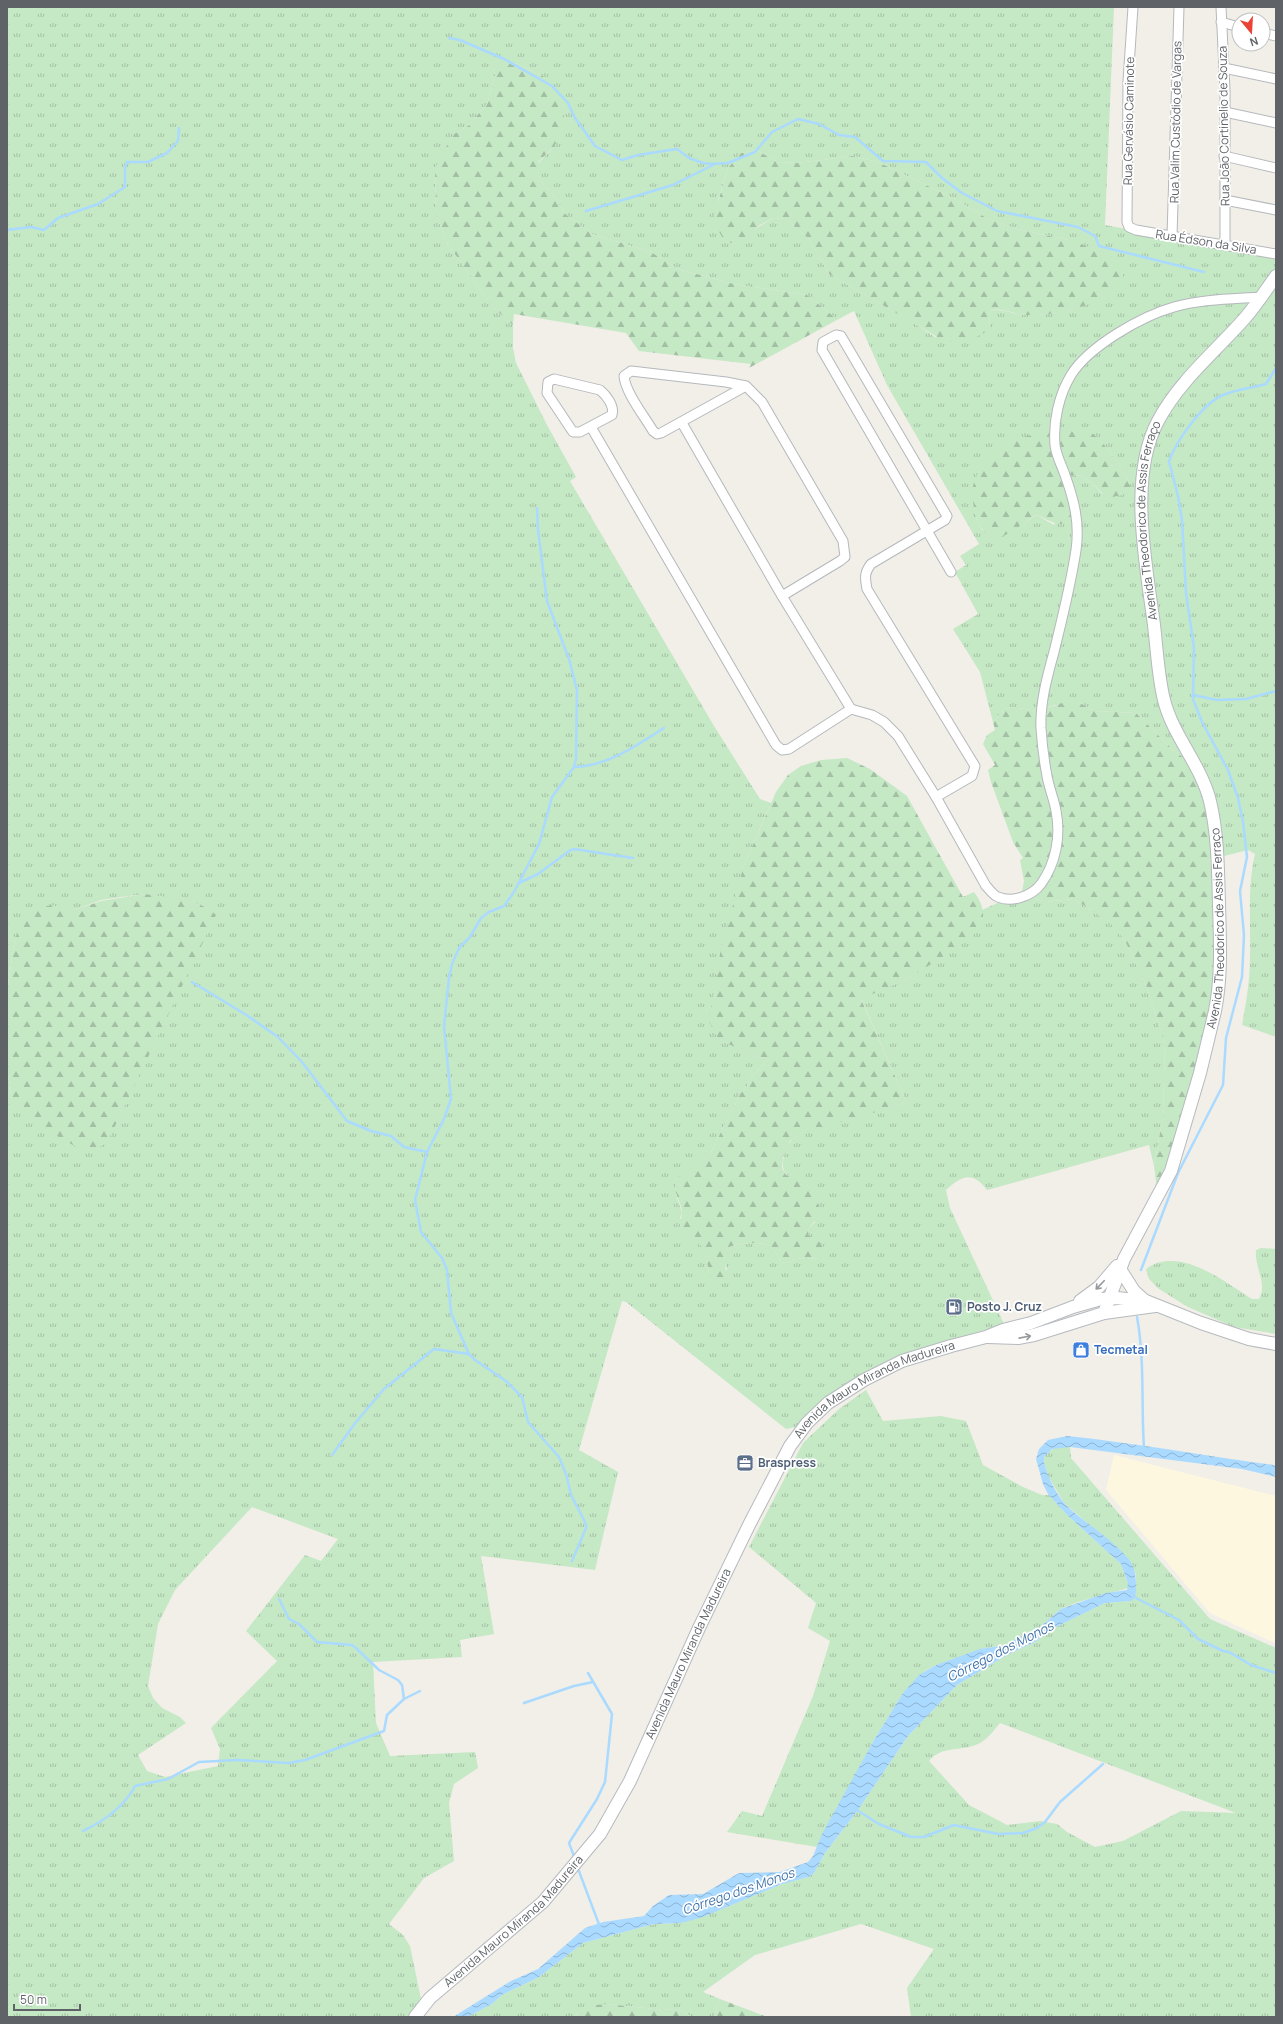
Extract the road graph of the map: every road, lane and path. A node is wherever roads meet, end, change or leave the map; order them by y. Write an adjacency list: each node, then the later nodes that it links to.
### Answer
1 (1133, 7): 14 (street, Rua Gervásio Caminote)
2 (1179, 7): 15 (street, Rua Valim Custódio de Vargas)
3 (1221, 7): 4 (street, Rua João Cortinelio de Souza)
4 (1221, 22): 5 (street); 6 (street, Rua João Cortinelio de Souza)
5 (1231, 25)
6 (1224, 68): 7 (street); 8 (street, Rua João Cortinelio de Souza)
7 (1276, 79)
8 (1225, 112): 9 (street); 10 (street, Rua João Cortinelio de Souza)
9 (1276, 123)
10 (1224, 156): 11 (street); 12 (street, Rua João Cortinelio de Souza)
11 (1276, 168)
12 (1225, 200): 13 (street); 16 (street, Rua João Cortinelio de Souza)
13 (1276, 210)
14 (1136, 230): 15 (street, Rua Édson da Silva)
15 (1172, 236): 16 (street, Rua Édson da Silva)
16 (1226, 246): 17 (street, Rua Édson da Silva)
17 (1276, 254)
18 (1276, 276): 19 (main road, Avenida Theodorico de Assis Ferraço)
19 (1262, 297): 27 (street); 28 (main road, Avenida Theodorico de Assis Ferraço)
20 (746, 386): 21 (street); 21 (street); 25 (street)
21 (682, 422): 25 (street)
22 (591, 426): 22 (street); 26 (street)
23 (927, 531): 23 (street); 24 (street); 27 (street)
24 (951, 572)
25 (782, 596): 26 (street)
26 (851, 709): 27 (street)
27 (936, 797)
28 (1122, 1264): 29 (main road, Avenida Theodorico de Assis Ferraço); 30 (main road); 31 (main road, Avenida Theodorico de Assis Ferraço, one-way to 31)
29 (1108, 1298): 30 (main road, Avenida Mauro Miranda Madureira); 31 (main road, Avenida Mauro Miranda Madureira); 32 (main road, Avenida Theodorico de Assis Ferraço)
30 (1151, 1304): 32 (main road, Avenida Mauro Miranda Madureira); 34 (main road, Avenida Mauro Miranda Madureira)
31 (1073, 1307): 33 (main road, Avenida Mauro Miranda Madureira)
32 (1104, 1313): 33 (main road, Avenida Mauro Miranda Madureira, one-way to 32)
33 (986, 1337): 35 (main road, Avenida Mauro Miranda Madureira)
34 (1276, 1344)
35 (415, 2017)

